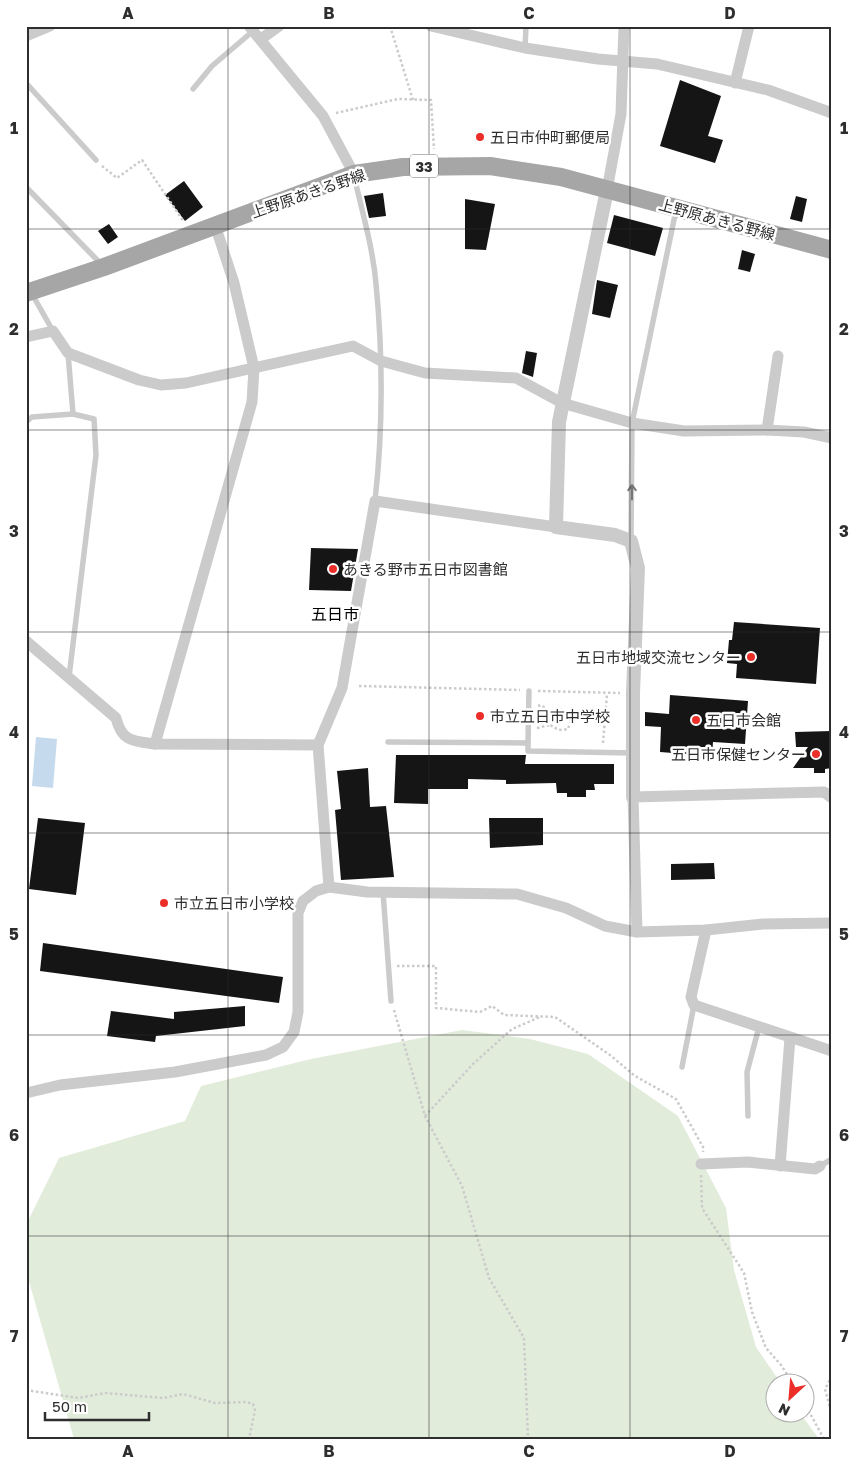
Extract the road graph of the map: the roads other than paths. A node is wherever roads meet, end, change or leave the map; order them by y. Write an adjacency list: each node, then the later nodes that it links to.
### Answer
1 (50, 26): 8 (street)
2 (279, 26): 7 (street)
3 (431, 26): 9 (street)
4 (526, 26): 9 (lane)
5 (624, 26): 10 (street)
6 (749, 26): 12 (street)
7 (254, 32): 13 (lane); 16 (street)
8 (26, 36)
9 (525, 48): 10 (street)
10 (623, 60): 12 (street); 18 (street)
11 (26, 83): 15 (lane)
12 (736, 83): 14 (street)
13 (193, 89)
14 (832, 113)
15 (96, 160)
16 (354, 174): 18 (main road, 上野原あきる野線 / 33); 20 (main road, 上野原あきる野線 / 33); 28 (lane)
17 (26, 187): 22 (lane)
18 (607, 190): 19 (main road, 上野原あきる野線 / 33); 30 (street)
19 (677, 209): 21 (main road, 上野原あきる野線 / 33); 33 (lane)
20 (215, 225): 22 (main road, 上野原あきる野線 / 33); 29 (street)
21 (832, 250)
22 (104, 267): 23 (main road, 上野原あきる野線 / 33)
23 (29, 292): 24 (lane)
24 (53, 331): 25 (street); 26 (street)
25 (26, 338)
26 (68, 353): 29 (street); 31 (lane)
27 (778, 356): 34 (street)
28 (380, 361): 29 (street); 30 (street); 36 (lane)
29 (254, 368): 44 (street)
30 (562, 403): 33 (street); 37 (street)
31 (73, 414): 32 (lane); 40 (lane)
32 (26, 422)
33 (632, 423): 34 (street); 38 (lane, one-way to 33)
34 (767, 430): 35 (street)
35 (832, 438)
36 (375, 501): 37 (street); 45 (street)
37 (556, 527): 38 (street)
38 (632, 541): 46 (street)
39 (26, 641): 40 (street)
40 (69, 678): 44 (street)
41 (529, 691): 43 (lane)
42 (388, 742): 43 (lane)
43 (528, 743): 46 (lane)
44 (155, 744): 45 (street)
45 (318, 745): 49 (street)
46 (632, 753): 47 (street)
47 (634, 797): 48 (street); 53 (street)
48 (832, 798)
49 (329, 887): 50 (street); 60 (street)
50 (383, 892): 53 (street); 54 (lane)
51 (832, 923): 52 (street)
52 (706, 930): 53 (street); 55 (street)
53 (637, 932)
54 (391, 1001)
55 (694, 1005): 56 (street); 59 (lane)
56 (759, 1027): 57 (street); 61 (lane)
57 (790, 1038): 58 (street); 64 (street)
58 (832, 1052)
59 (682, 1067)
60 (26, 1093)
61 (748, 1116)
62 (832, 1159): 65 (lane)
63 (701, 1164): 64 (street)
64 (780, 1166): 65 (street)
65 (820, 1166)

